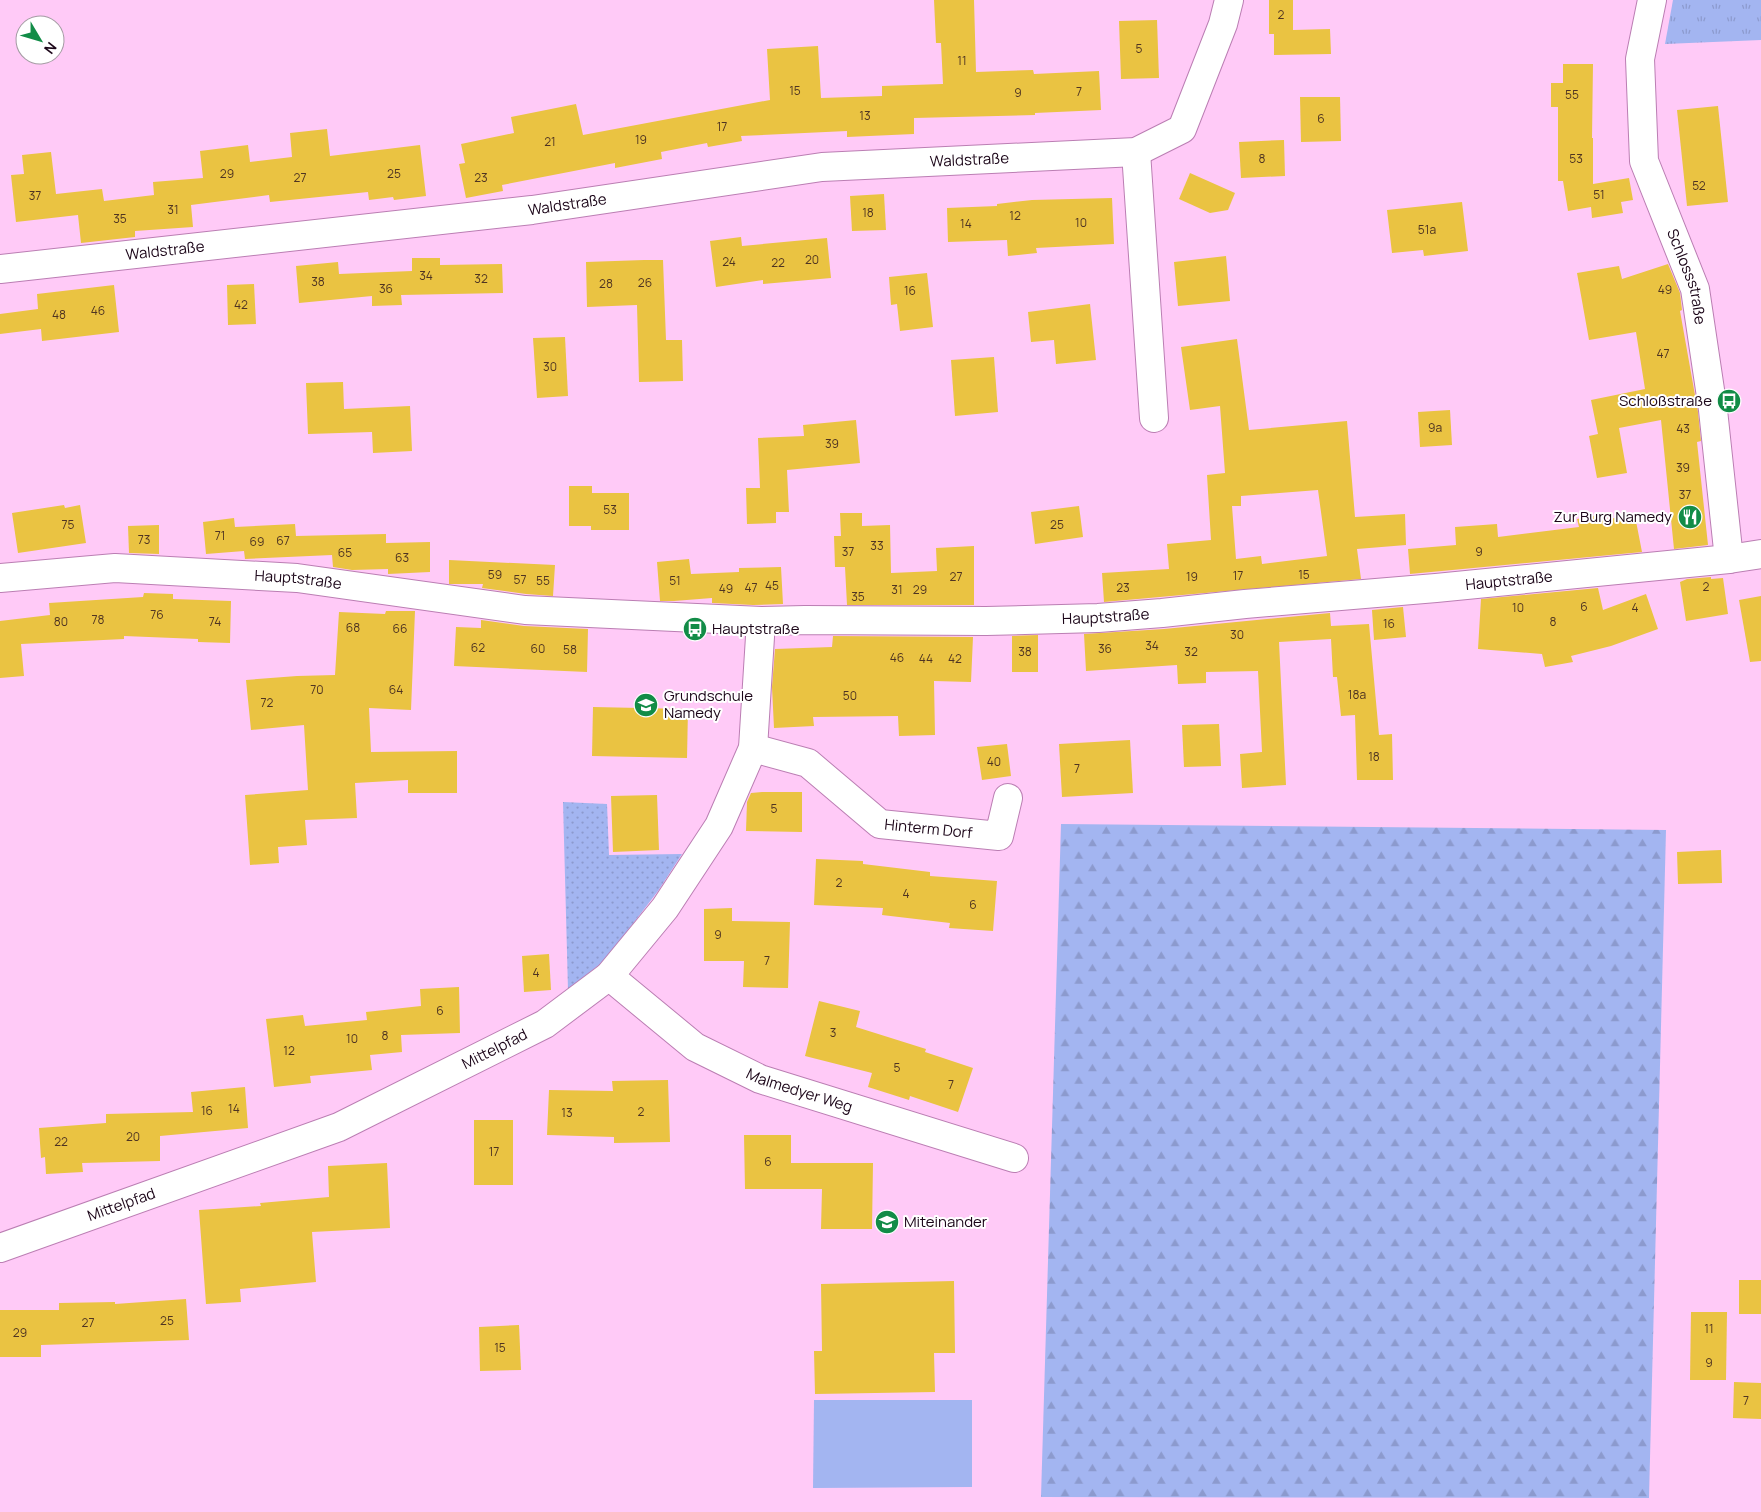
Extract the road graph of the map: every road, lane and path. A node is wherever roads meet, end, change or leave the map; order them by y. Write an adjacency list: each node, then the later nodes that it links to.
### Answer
1 (1229, 0): 3 (street, Waldstraße)
2 (1652, 0): 7 (street, Schlossstraße)
3 (1136, 152): 4 (street, Waldstraße); 5 (street)
4 (0, 269)
5 (1154, 418)
6 (1761, 554): 7 (street, Hauptstraße)
7 (1729, 559): 9 (street, Hauptstraße)
8 (0, 578): 9 (street, Hauptstraße)
9 (761, 621): 10 (street, Mittelpfad)
10 (754, 748): 11 (street, Hinterm Dorf); 12 (street, Mittelpfad)
11 (1008, 798)
12 (609, 976): 13 (street, Malmedyer Weg); 14 (street, Mittelpfad)
13 (1014, 1158)
14 (0, 1248)

